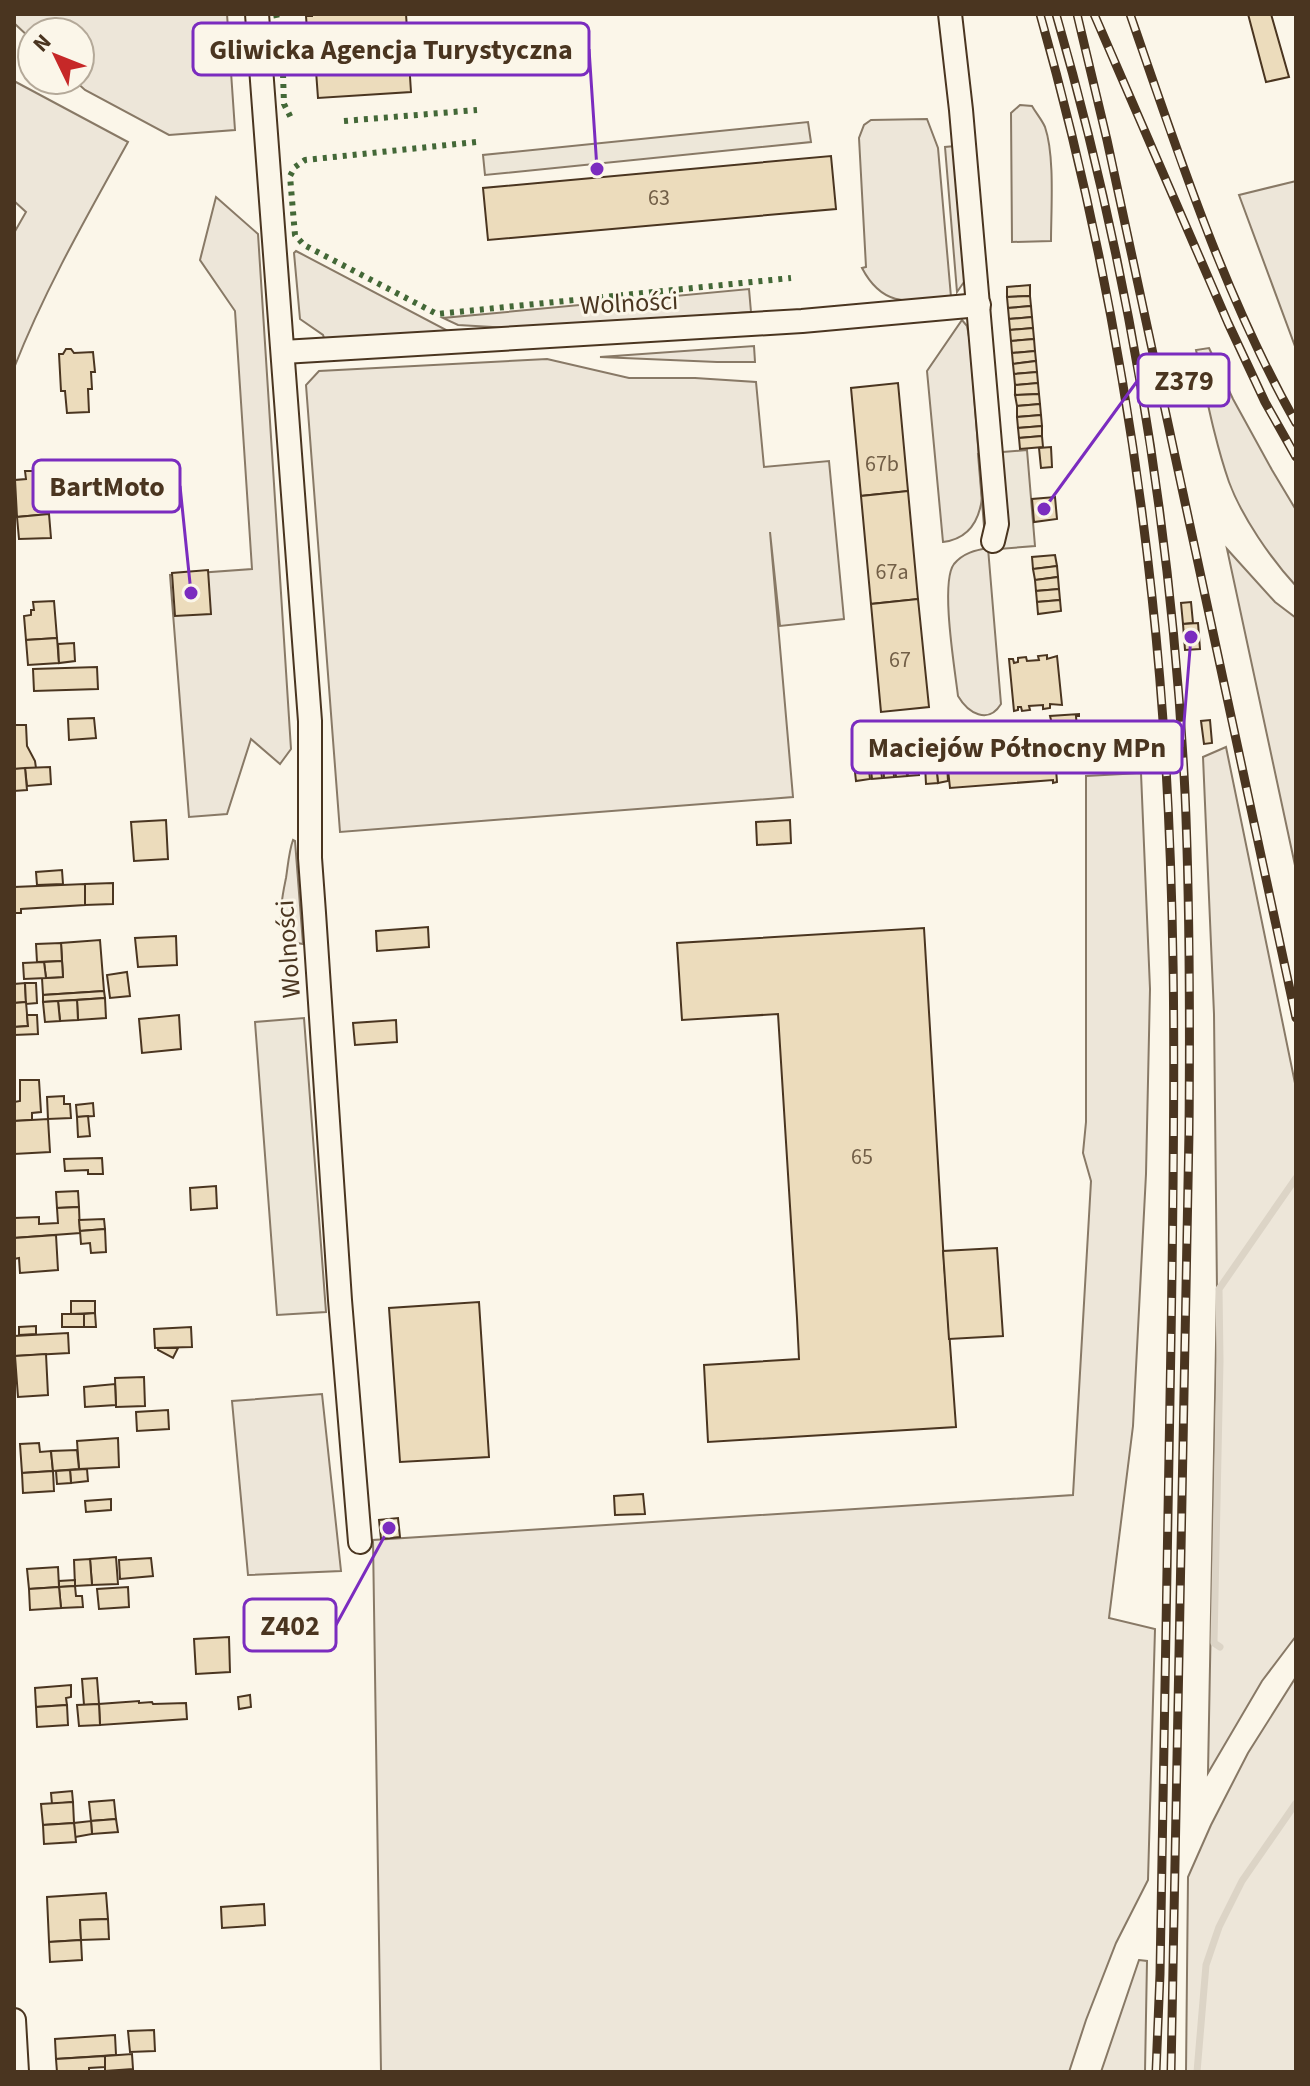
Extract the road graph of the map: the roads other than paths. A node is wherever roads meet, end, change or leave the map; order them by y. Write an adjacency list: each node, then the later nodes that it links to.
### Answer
1 (257, 14): 4 (street, Wolności)
2 (950, 14): 3 (street)
3 (979, 305): 4 (street, Wolności); 5 (street)
4 (283, 352): 6 (street, Wolności)
5 (993, 541)
6 (360, 1542)
7 (14, 2020): 8 (street)
8 (17, 2072)

